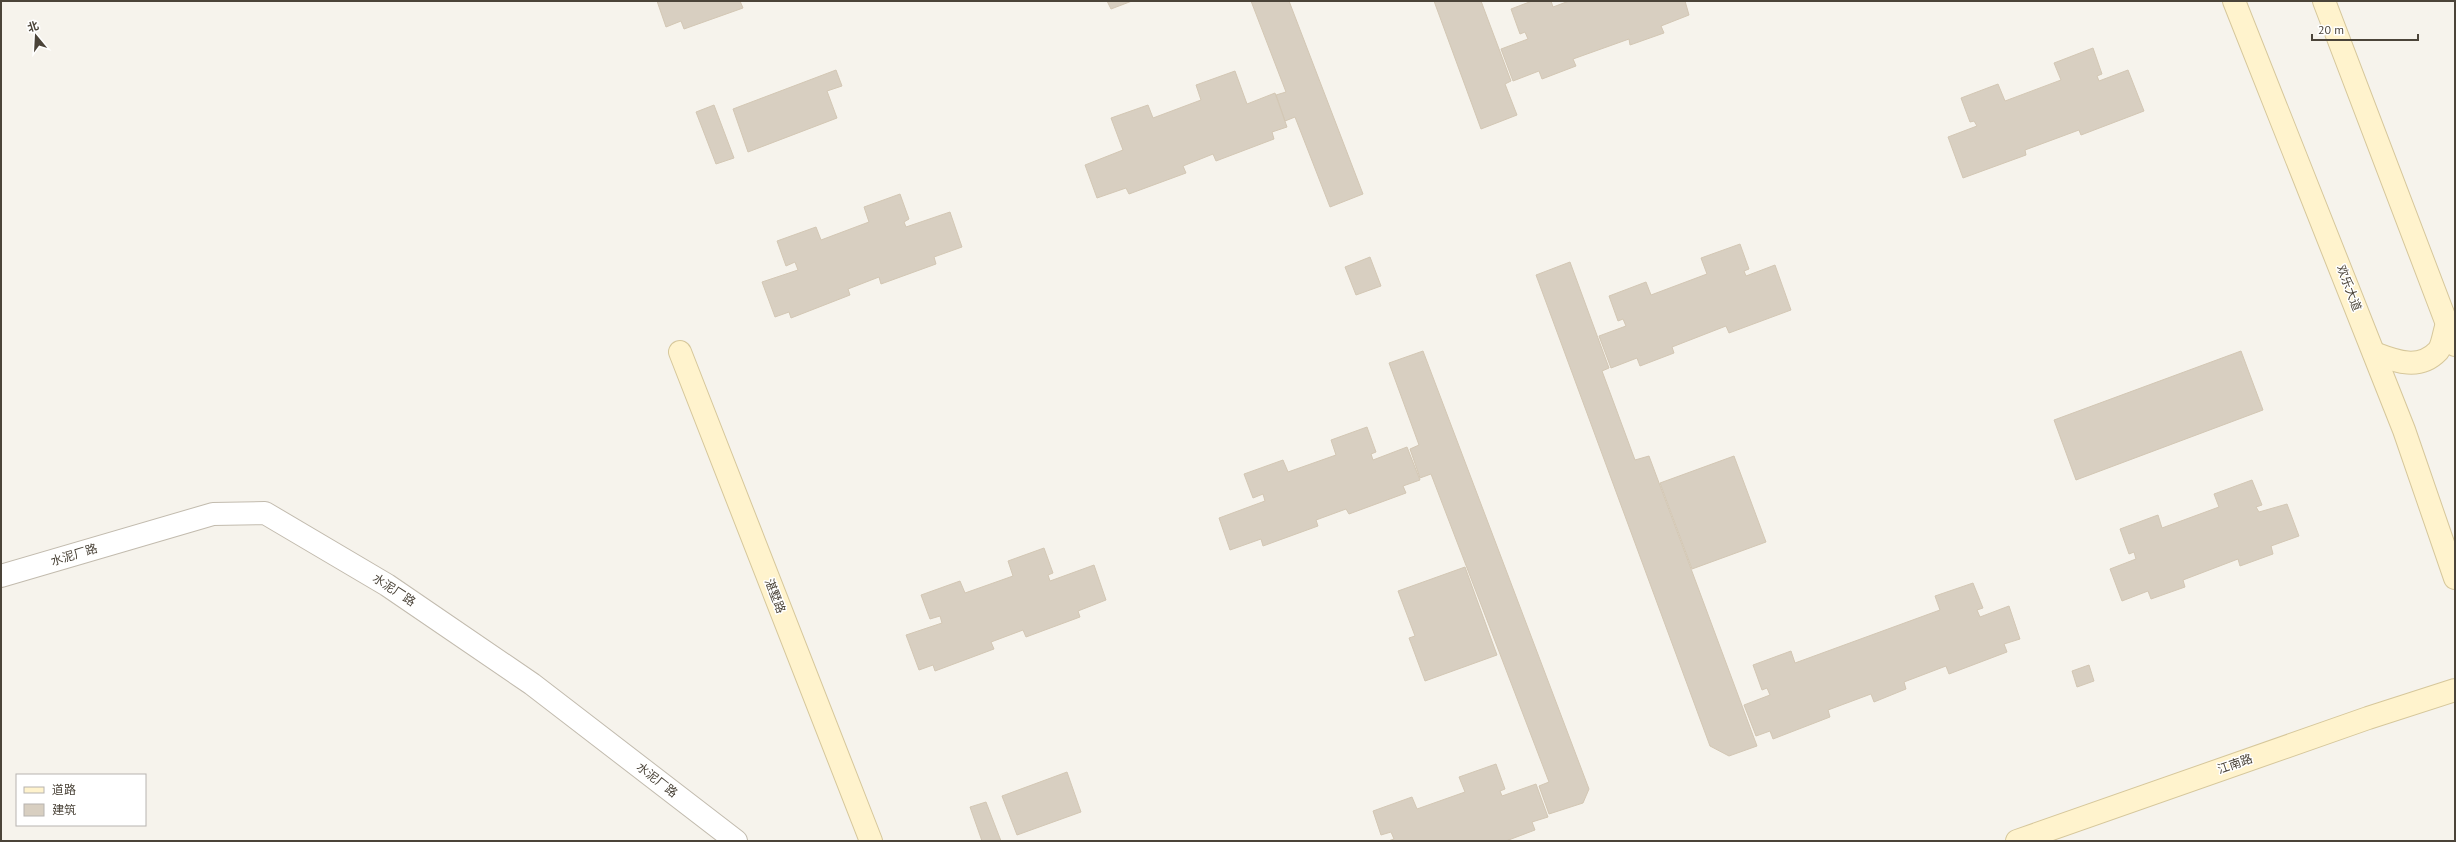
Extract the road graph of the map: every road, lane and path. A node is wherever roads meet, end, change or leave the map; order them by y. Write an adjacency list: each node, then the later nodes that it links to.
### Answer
1 (2234, 1): 6 (main road, 欢乐大道)
2 (2324, 1): 3 (main road)
3 (2447, 324): 4 (main road); 6 (main road)
4 (2455, 345)
5 (680, 352): 11 (main road, 湛墅路)
6 (2374, 352): 8 (main road, 欢乐大道)
7 (1, 576): 10 (street, 水泥厂路)
8 (2455, 578)
9 (2455, 690): 12 (main road, 江南路)
10 (736, 841)
11 (871, 841)
12 (2017, 841)

